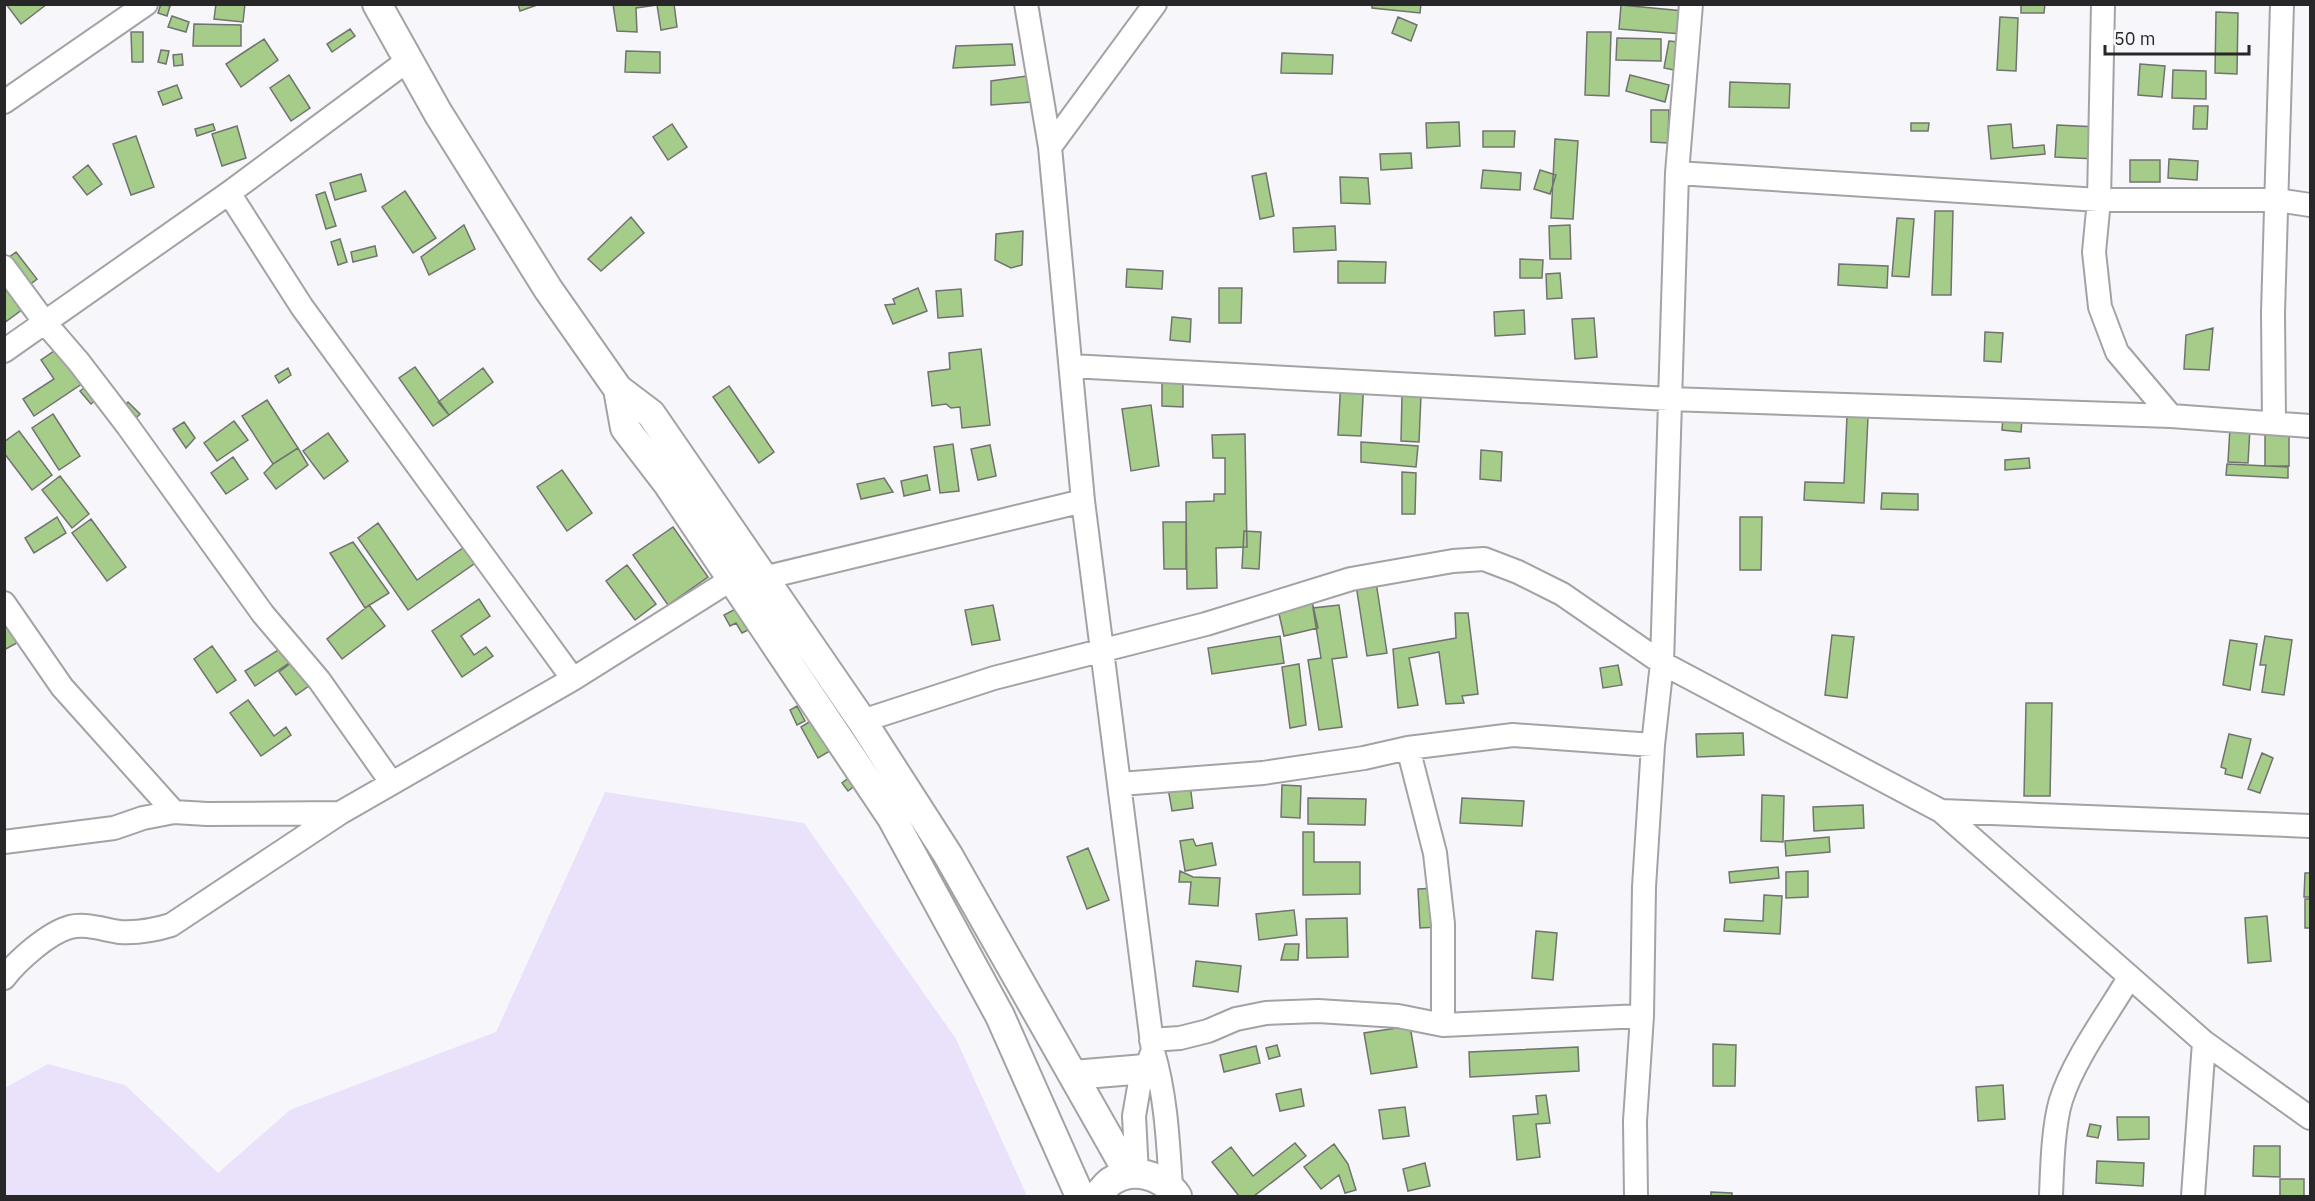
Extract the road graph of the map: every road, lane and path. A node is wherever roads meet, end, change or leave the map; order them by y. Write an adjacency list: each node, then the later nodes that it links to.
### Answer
1 (146, 4): 9 (street)
2 (377, 4): 8 (main road)
3 (1026, 4): 10 (street)
4 (1155, 4): 10 (street)
5 (1691, 4): 11 (street)
6 (2103, 4): 13 (street)
7 (2282, 4): 14 (street)
8 (408, 61): 12 (street); 20 (main road)
9 (4, 102)
10 (1050, 147): 19 (street)
11 (1677, 172): 13 (street); 21 (street)
12 (229, 193): 17 (street); 31 (street)
13 (2099, 200): 14 (street); 22 (street)
14 (2277, 200): 15 (street); 23 (street)
15 (2310, 205)
16 (4, 267): 17 (street)
17 (46, 324): 18 (street); 35 (street)
18 (4, 351)
19 (1071, 366): 21 (street); 25 (street)
20 (618, 389): 26 (main road); 27 (main road)
21 (1669, 399): 22 (street); 30 (street)
22 (2171, 416): 23 (street)
23 (2274, 423): 24 (street)
24 (2310, 426)
25 (1083, 501): 26 (street); 29 (street)
26 (763, 578): 32 (main road)
27 (732, 579): 31 (street); 52 (main road)
28 (4, 603): 38 (street)
29 (1101, 651): 30 (street); 32 (street); 36 (street)
30 (1662, 663): 33 (street); 37 (street)
31 (573, 679): 35 (street)
32 (862, 721): 48 (main road)
33 (1653, 746): 34 (street); 44 (street)
34 (1407, 747): 36 (street); 45 (street)
35 (391, 782): 39 (street)
36 (1120, 784): 47 (street)
37 (1941, 811): 40 (street); 43 (street)
38 (174, 812): 39 (street); 41 (street)
39 (340, 813): 42 (street)
40 (2310, 826)
41 (4, 842)
42 (4, 978)
43 (2129, 978): 46 (street); 55 (street)
44 (1642, 1016): 45 (street); 54 (street)
45 (1443, 1025): 47 (street)
46 (2204, 1042): 49 (street); 56 (street)
47 (1150, 1054): 48 (main road); 50 (street); 51 (street)
48 (1073, 1075): 50 (main road)
49 (2310, 1118)
50 (1133, 1174): 51 (main road); 53 (main road)
51 (1174, 1192)
52 (1080, 1197)
53 (1097, 1197)
54 (1636, 1197)
55 (2051, 1197)
56 (2193, 1197)

